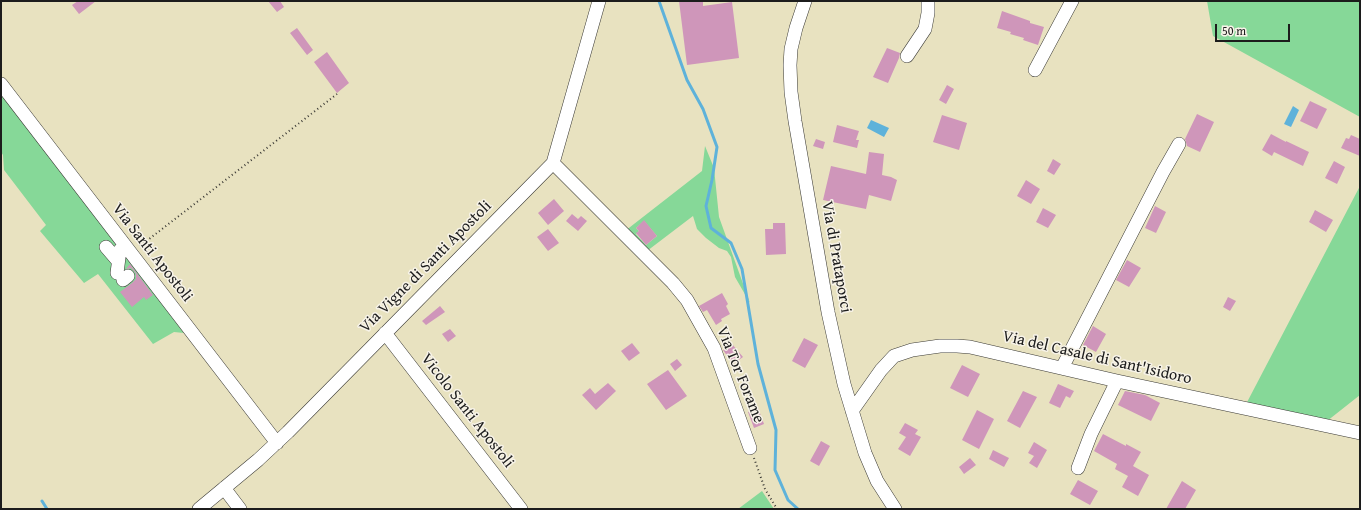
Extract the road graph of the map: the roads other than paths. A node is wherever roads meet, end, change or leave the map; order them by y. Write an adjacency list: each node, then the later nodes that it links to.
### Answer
1 (599, 1): 9 (street, Via Vigne di Santi Apostoli)
2 (805, 1): 15 (street, Via di Prataporci)
3 (928, 1): 5 (street)
4 (1072, 1): 6 (street)
5 (907, 56)
6 (1035, 70)
7 (1, 84): 11 (street, Via Santi Apostoli)
8 (1179, 144): 13 (street)
9 (553, 163): 12 (street, Via Vigne di Santi Apostoli); 18 (street, Via Tor Forame)
10 (106, 247): 11 (street)
11 (123, 266): 17 (street, Via Santi Apostoli)
12 (385, 333): 17 (street, Via Vigne di Santi Apostoli); 23 (street, Vicolo Santi Apostoli)
13 (1062, 368): 14 (street, Via del Casale di Sant'Isidoro); 15 (street, Via del Casale di Sant'Isidoro)
14 (1117, 381): 16 (street, Via del Casale di Sant'Isidoro); 19 (street)
15 (852, 411): 24 (street, Via di Prataporci)
16 (1360, 433)
17 (277, 443): 20 (street, Via Vigne di Santi Apostoli)
18 (750, 448)
19 (1078, 468)
20 (224, 488): 21 (street, Via Vigne di Santi Apostoli); 22 (street)
21 (199, 509)
22 (240, 509)
23 (521, 509)
24 (896, 509)

